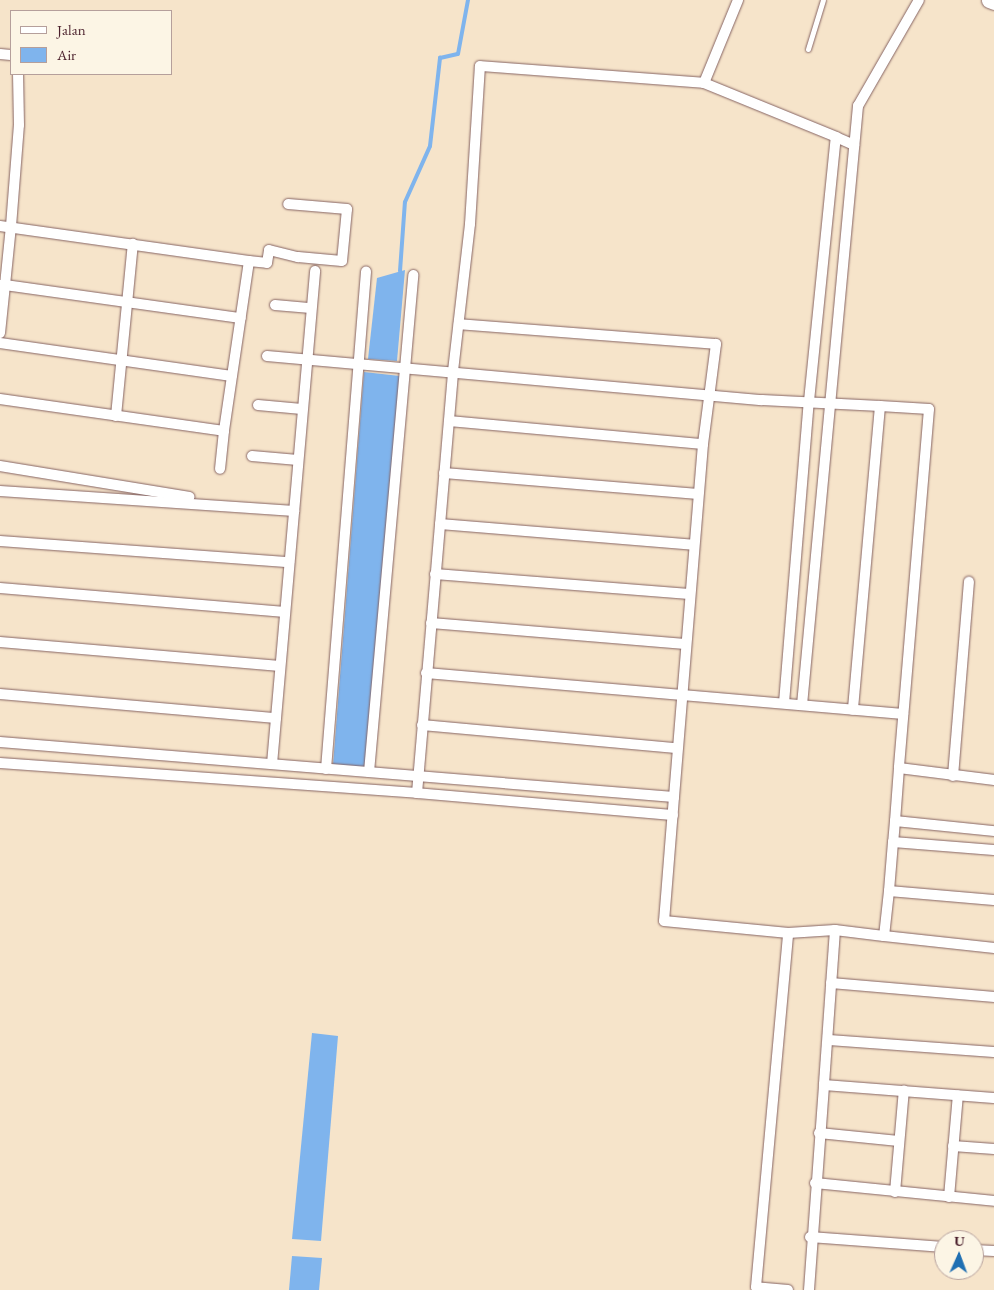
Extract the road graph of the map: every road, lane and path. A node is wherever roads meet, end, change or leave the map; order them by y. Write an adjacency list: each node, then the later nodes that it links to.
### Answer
1 (738, 0): 8 (street)
2 (823, 0): 6 (lane)
3 (919, 0): 10 (street)
4 (989, 0): 5 (street)
5 (994, 2)
6 (808, 49)
7 (18, 75): 13 (street)
8 (704, 83): 9 (street); 24 (street)
9 (836, 137): 10 (street); 36 (street)
10 (854, 145): 37 (street)
11 (288, 204): 15 (street)
12 (0, 226): 13 (street)
13 (11, 226): 14 (street); 19 (street)
14 (134, 244): 15 (street); 20 (street)
15 (249, 261): 23 (street)
16 (315, 271): 22 (street)
17 (366, 272): 30 (street)
18 (413, 275): 31 (street)
19 (2, 285): 20 (street); 25 (street)
20 (128, 302): 23 (street); 29 (street)
21 (275, 305): 22 (street)
22 (311, 308): 28 (street)
23 (241, 318): 33 (street)
24 (459, 324): 32 (street); 34 (street)
25 (0, 333)
26 (0, 343): 29 (street)
27 (267, 356): 28 (street)
28 (306, 359): 30 (street); 40 (street)
29 (122, 360): 33 (street); 41 (street)
30 (359, 363): 31 (street); 81 (street)
31 (406, 367): 32 (street); 82 (street)
32 (453, 371): 34 (street); 42 (street)
33 (232, 376): 43 (street)
34 (711, 394): 36 (street); 44 (street)
35 (0, 399): 41 (street)
36 (809, 401): 37 (street); 70 (street)
37 (829, 402): 39 (street); 71 (street)
38 (258, 405): 40 (street)
39 (880, 406): 72 (street); 73 (street)
40 (302, 409): 46 (street)
41 (116, 416): 43 (street)
42 (449, 421): 44 (street); 49 (street)
43 (224, 431): 48 (street)
44 (702, 444): 51 (street)
45 (252, 456): 46 (street)
46 (298, 460): 53 (street)
47 (0, 466): 52 (street)
48 (220, 470)
49 (444, 473): 51 (street); 54 (street)
50 (0, 491): 52 (street)
51 (698, 494): 56 (street)
52 (248, 507): 53 (street)
53 (294, 511): 57 (street)
54 (440, 524): 56 (street); 58 (street)
55 (0, 541): 57 (street)
56 (693, 545): 61 (street)
57 (289, 562): 62 (street)
58 (435, 574): 61 (street); 63 (street)
59 (969, 582): 84 (street)
60 (0, 588): 62 (street)
61 (689, 594): 65 (street)
62 (285, 612): 66 (street)
63 (431, 623): 65 (street); 67 (street)
64 (0, 642): 66 (street)
65 (685, 644): 69 (street)
66 (280, 666): 74 (street)
67 (426, 674): 69 (street); 75 (street)
68 (0, 694): 74 (street)
69 (683, 695): 70 (street); 77 (street)
70 (784, 703): 71 (street)
71 (802, 705): 72 (street)
72 (853, 710): 73 (street)
73 (903, 714): 80 (street)
74 (276, 718): 79 (street)
75 (422, 725): 77 (street); 83 (street)
76 (0, 742): 79 (street)
77 (676, 748): 87 (street)
78 (0, 763): 86 (street)
79 (272, 764): 81 (street)
80 (899, 768): 84 (street); 89 (street)
81 (326, 769): 82 (street)
82 (369, 772): 83 (street)
83 (418, 776): 86 (street); 87 (street)
84 (953, 776): 85 (street)
85 (994, 780)
86 (417, 793): 88 (street)
87 (674, 797): 88 (street)
88 (673, 815): 96 (street)
89 (895, 821): 90 (street); 91 (street)
90 (994, 831)
91 (893, 842): 92 (street); 93 (street)
92 (994, 850)
93 (889, 891): 94 (street); 97 (street)
94 (994, 900)
95 (834, 930): 96 (street); 97 (street); 99 (street)
96 (788, 933): 117 (street)
97 (884, 936): 98 (street)
98 (994, 948)
99 (831, 983): 100 (street); 101 (street)
100 (994, 997)
101 (829, 1040): 102 (street); 103 (street)
102 (994, 1052)
103 (824, 1085): 104 (street); 107 (street)
104 (904, 1090): 105 (street); 108 (street)
105 (958, 1095): 106 (street); 109 (street)
106 (994, 1098)
107 (819, 1133): 108 (street); 111 (street)
108 (899, 1141): 112 (street)
109 (953, 1146): 110 (street); 113 (street)
110 (994, 1149)
111 (815, 1183): 112 (street); 115 (street)
112 (895, 1192): 113 (street)
113 (949, 1197): 114 (street)
114 (994, 1201)
115 (810, 1237): 116 (street); 118 (street)
116 (934, 1246)
117 (788, 1290)
118 (809, 1290)

